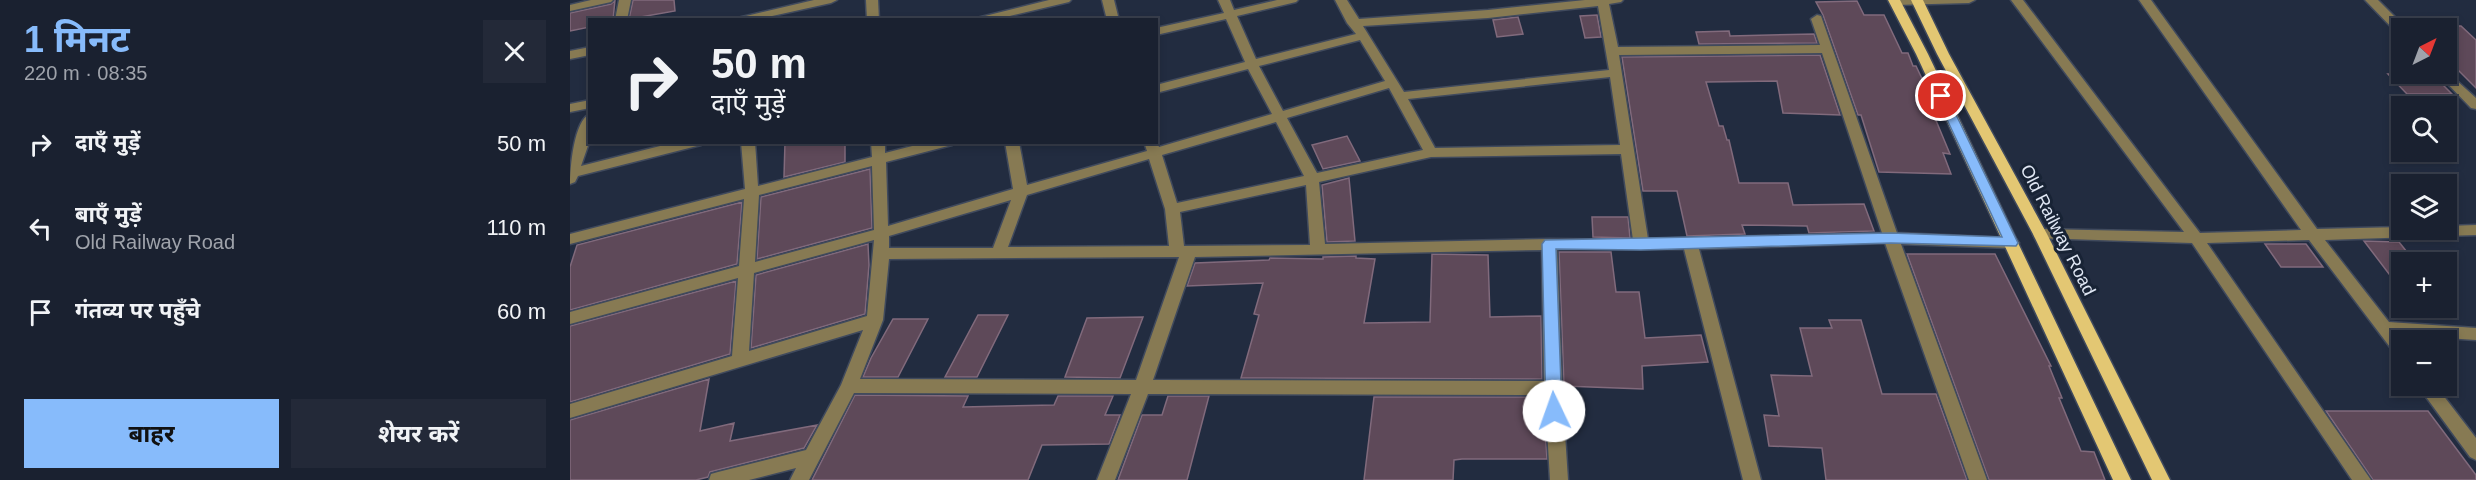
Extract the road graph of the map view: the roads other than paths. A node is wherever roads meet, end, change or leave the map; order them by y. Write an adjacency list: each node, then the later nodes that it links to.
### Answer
1 (607, 0): 20 (street)
2 (626, 0): 24 (street)
3 (755, 0): 22 (street)
4 (831, 0): 22 (street)
5 (872, 0): 25 (street)
6 (990, 0): 23 (street)
7 (1065, 0): 23 (street)
8 (1108, 0): 26 (street)
9 (1224, 0): 21 (street)
10 (1292, 0): 21 (street)
11 (1341, 0): 29 (street)
12 (1617, 0): 17 (street)
13 (1969, 0): 19 (street)
14 (2017, 0): 66 (street)
15 (2145, 0): 64 (street)
16 (2371, 0): 28 (street)
17 (1603, 1): 29 (street); 34 (street)
18 (1894, 1): 19 (street); 68 (main road)
19 (1917, 1): 63 (main road, Old Railway Road)
20 (570, 8)
21 (1230, 15): 30 (street); 36 (street)
22 (754, 17)
23 (994, 17)
24 (622, 18)
25 (873, 18)
26 (1112, 18)
27 (1817, 19): 32 (street)
28 (2391, 20)
29 (1353, 23): 31 (street)
30 (1158, 32)
31 (1361, 36): 36 (street); 40 (street)
32 (1827, 50): 34 (street); 65 (street)
33 (588, 51): 35 (street)
34 (1614, 51): 37 (street)
35 (570, 55)
36 (1252, 65): 39 (street); 45 (street)
37 (1616, 73): 40 (street); 53 (street)
38 (2456, 84): 41 (street)
39 (1158, 88)
40 (1396, 89): 45 (street); 54 (street)
41 (2470, 95): 43 (street)
42 (588, 104): 44 (street)
43 (2476, 105)
44 (570, 108)
45 (1280, 117): 52 (street); 57 (street)
46 (588, 124): 56 (street)
47 (688, 144): 56 (street)
48 (748, 144): 59 (street)
49 (878, 144): 55 (street)
50 (939, 144): 55 (street)
51 (1012, 144): 58 (street)
52 (1153, 148): 58 (street); 60 (street)
53 (1626, 149): 54 (street); 71 (street)
54 (1431, 153): 57 (street)
55 (879, 160): 59 (street); 62 (street)
56 (571, 175)
57 (1312, 177): 60 (street); 72 (street)
58 (1021, 192): 62 (street); 74 (street)
59 (752, 194): 67 (street); 76 (street)
60 (1172, 209): 73 (street)
61 (2476, 230): 64 (street)
62 (882, 233): 75 (street); 76 (street)
63 (2040, 234): 66 (street); 97 (main road, Old Railway Road)
64 (2312, 234): 66 (street); 79 (street)
65 (1891, 238): 68 (street); 70 (street); 95 (street)
66 (2196, 238): 98 (street)
67 (570, 239)
68 (2011, 243): 96 (main road)
69 (1549, 244): 71 (street); 72 (street); 85 (street)
70 (1690, 244): 71 (street); 94 (street)
71 (1641, 245)
72 (1318, 250): 73 (street)
73 (1183, 251): 74 (street); 84 (street)
74 (998, 253): 75 (street)
75 (882, 254): 78 (street)
76 (747, 269): 77 (street); 82 (street)
77 (570, 318)
78 (875, 320): 82 (street); 83 (street)
79 (2385, 327): 80 (street); 81 (street)
80 (2476, 334)
81 (2391, 335)
82 (740, 360): 87 (street)
83 (849, 386): 84 (street); 89 (street)
84 (1142, 387): 85 (street); 92 (street)
85 (1553, 388): 93 (street)
86 (2434, 396): 88 (street)
87 (570, 411)
88 (2476, 452)
89 (813, 456): 90 (street); 91 (street)
90 (718, 480)
91 (799, 480)
92 (1106, 480)
93 (1559, 480)
94 (1752, 480)
95 (1978, 480)
96 (2122, 480)
97 (2161, 480)
98 (2362, 480)

